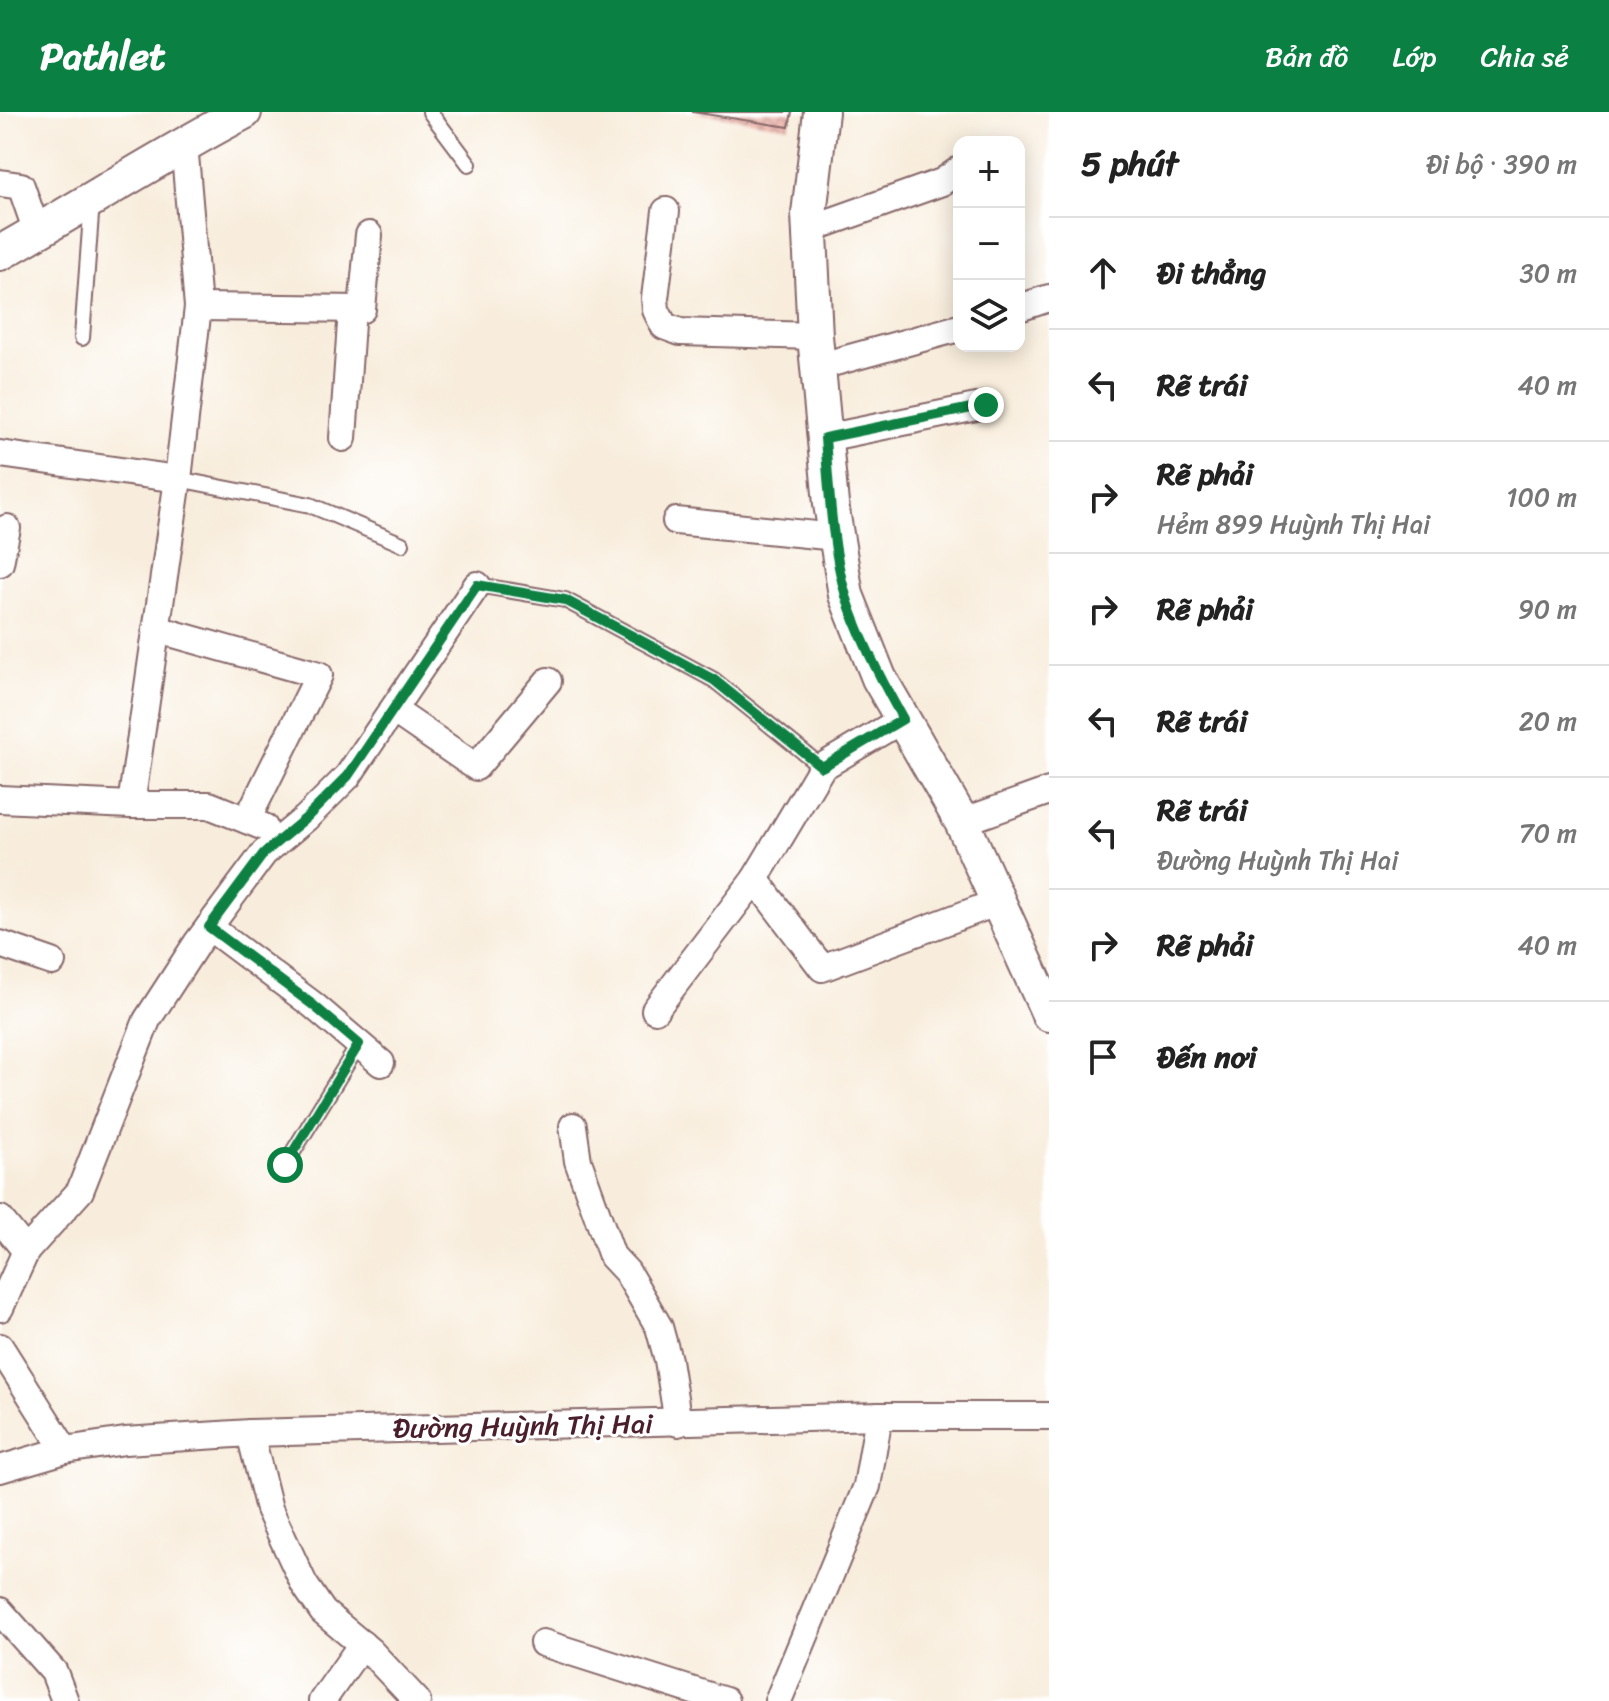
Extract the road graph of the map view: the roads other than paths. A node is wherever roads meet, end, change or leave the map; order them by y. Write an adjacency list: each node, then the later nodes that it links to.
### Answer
1 (244, 112): 4 (street)
2 (430, 112): 5 (lane)
3 (821, 112): 10 (street)
4 (184, 143): 8 (street); 16 (street)
5 (469, 164)
6 (953, 174): 10 (street)
7 (0, 183): 11 (street)
8 (92, 201): 11 (street); 19 (lane)
9 (666, 211): 20 (street)
10 (810, 229): 20 (street)
11 (37, 232): 13 (street)
12 (369, 235): 17 (street)
13 (0, 253)
14 (1049, 298): 15 (street)
15 (1025, 306)
16 (198, 307): 17 (street); 25 (street)
17 (352, 309): 22 (street)
18 (953, 329): 20 (street)
19 (82, 338)
20 (816, 351): 23 (street)
21 (986, 405): 23 (street)
22 (343, 438)
23 (825, 438): 28 (street)
24 (0, 454): 25 (street)
25 (178, 479): 29 (lane); 32 (street)
26 (676, 521): 28 (street)
27 (7, 528): 30 (street)
28 (836, 537): 35 (street)
29 (402, 544)
30 (0, 563)
31 (477, 585): 34 (street); 36 (lane)
32 (156, 629): 39 (street); 40 (street)
33 (548, 681): 34 (street)
34 (393, 710): 42 (street)
35 (903, 719): 36 (street); 41 (street)
36 (822, 767): 43 (street)
37 (1049, 791): 41 (street)
38 (0, 799): 39 (street)
39 (131, 805): 40 (street)
40 (247, 820): 42 (street)
41 (962, 822): 44 (street)
42 (286, 835): 45 (street)
43 (755, 879): 44 (street); 48 (street)
44 (998, 902): 49 (street)
45 (209, 927): 50 (street); 55 (street)
46 (0, 944): 47 (street)
47 (52, 962)
48 (655, 1010)
49 (1049, 1014)
50 (359, 1044): 51 (street); 53 (lane)
51 (381, 1063)
52 (573, 1126): 60 (street)
53 (285, 1165)
54 (0, 1219): 55 (street)
55 (26, 1251): 56 (street)
56 (0, 1308)
57 (0, 1347): 62 (street)
58 (879, 1416): 59 (street, Đường Huỳnh Thị Hai); 60 (street, Đường Huỳnh Thị Hai); 67 (street)
59 (1049, 1416)
60 (678, 1423): 61 (street, Đường Huỳnh Thị Hai)
61 (250, 1433): 62 (street, Đường Huỳnh Thị Hai); 66 (street)
62 (65, 1450): 63 (street, Đường Huỳnh Thị Hai)
63 (0, 1469)
64 (0, 1611): 68 (street)
65 (543, 1643): 71 (street)
66 (362, 1644): 69 (street); 70 (street)
67 (788, 1698)
68 (65, 1701)
69 (322, 1701)
70 (417, 1701)
71 (725, 1701)

